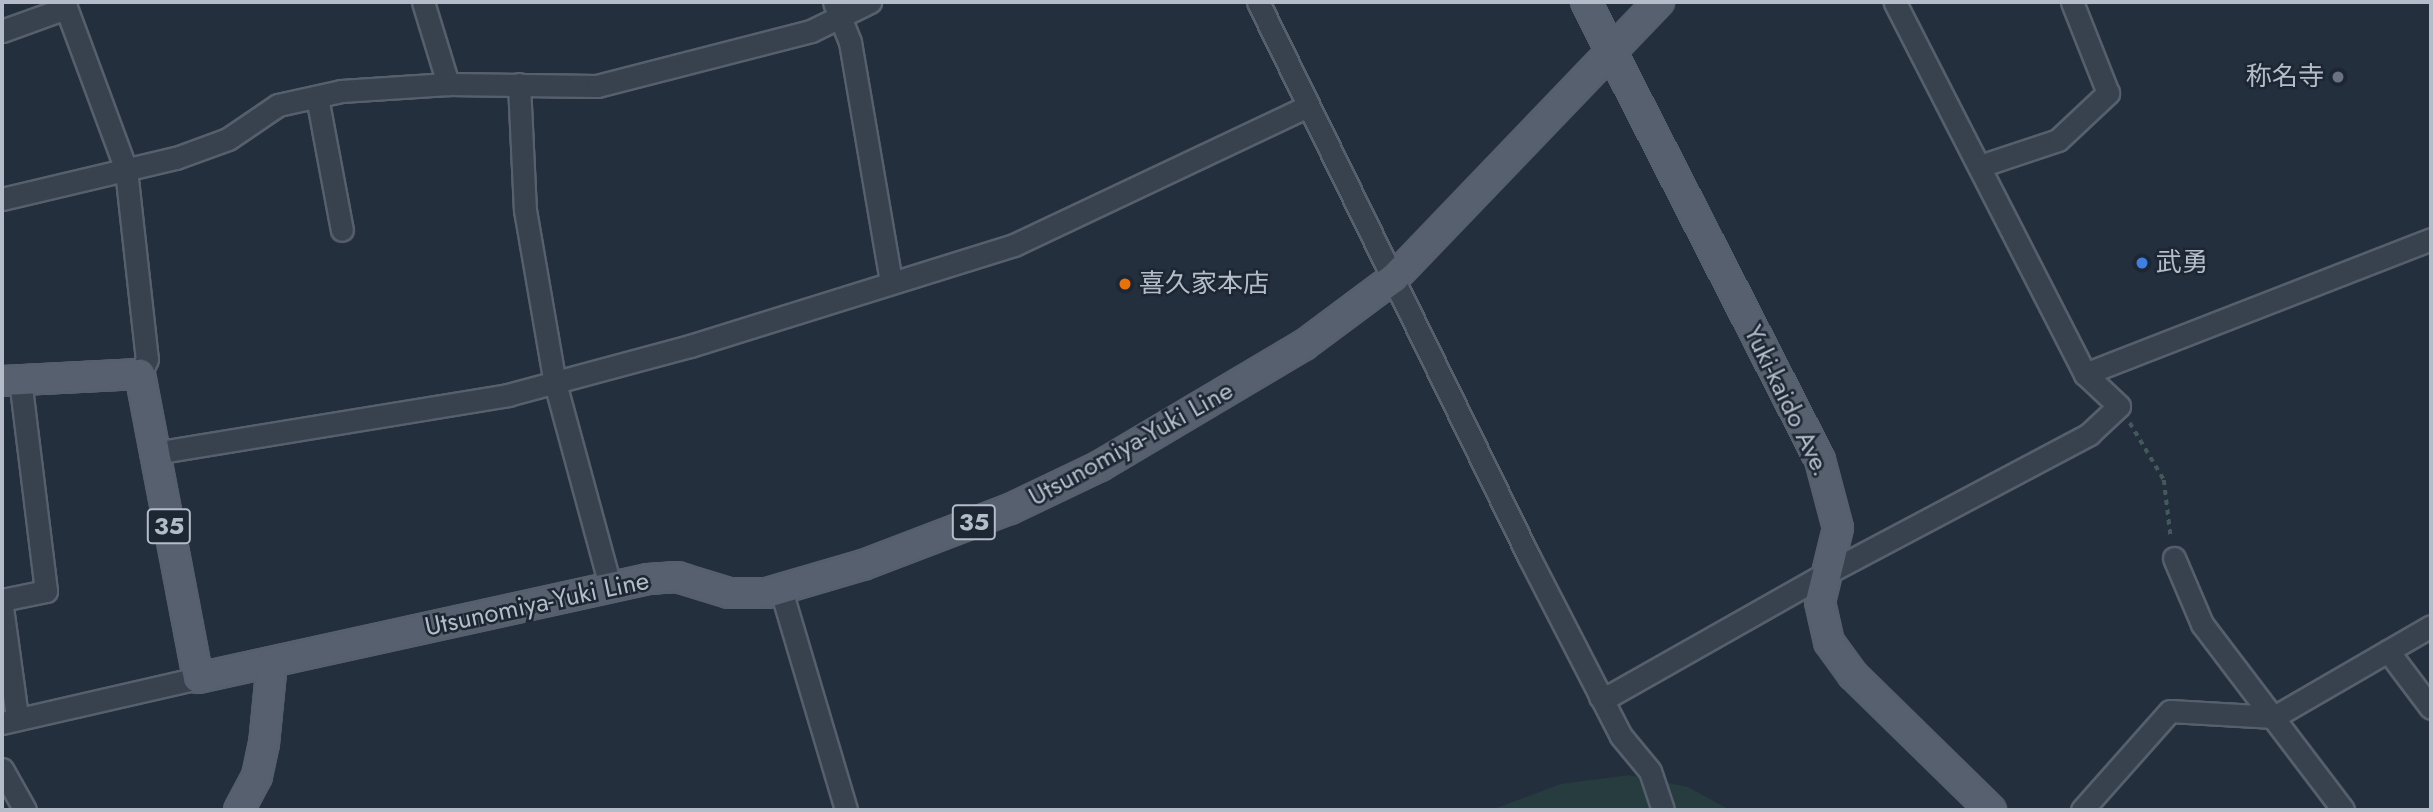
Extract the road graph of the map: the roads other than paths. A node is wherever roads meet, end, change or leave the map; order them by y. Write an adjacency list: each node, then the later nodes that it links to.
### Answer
1 (423, 2): 13 (street)
2 (870, 2): 9 (street)
3 (1258, 2): 15 (street)
4 (1586, 2): 11 (main road, Yuki-kaido Ave.)
5 (1659, 2): 11 (main road, Utsunomiya-Yuki Line)
6 (1895, 2): 16 (street)
7 (2072, 2): 16 (street)
8 (65, 5): 10 (street); 17 (street)
9 (837, 9): 12 (street); 22 (street)
10 (2, 31)
11 (1609, 49): 21 (main road, Utsunomiya-Yuki Line / 35); 29 (main road, Yuki-kaido Ave.)
12 (519, 84): 13 (street); 26 (street)
13 (448, 85): 14 (street)
14 (317, 97): 17 (street); 19 (street)
15 (1308, 106): 21 (street); 22 (street)
16 (1980, 166): 24 (street)
17 (126, 170): 18 (street); 23 (street)
18 (2, 198)
19 (342, 230)
20 (2431, 239): 24 (street)
21 (1394, 278): 31 (main road, Utsunomiya-Yuki Line / 35); 38 (street)
22 (891, 283): 26 (street)
23 (140, 374): 25 (main road); 27 (main road, 35)
24 (2085, 374): 29 (street)
25 (11, 380): 32 (street)
26 (555, 383): 27 (street); 30 (street)
27 (155, 453): 37 (main road, 35)
28 (2174, 558): 40 (street)
29 (1827, 573): 38 (street); 47 (main road, Yuki-kaido Ave.)
30 (610, 586): 31 (main road, Utsunomiya-Yuki Line / 35); 36 (main road, Utsunomiya-Yuki Line / 35)
31 (781, 590): 45 (street)
32 (2, 600)
33 (2, 607): 41 (street)
34 (2431, 626): 35 (street)
35 (2388, 651): 39 (street); 40 (street)
36 (272, 662): 37 (main road, Utsunomiya-Yuki Line / 35); 44 (main road)
37 (198, 678): 41 (street)
38 (1600, 697): 46 (street)
39 (2431, 708)
40 (2274, 717): 48 (street); 49 (street)
41 (10, 720)
42 (2, 769): 43 (street)
43 (25, 810)
44 (239, 810)
45 (846, 810)
46 (1663, 810)
47 (1991, 810)
48 (2082, 810)
49 (2343, 810)

